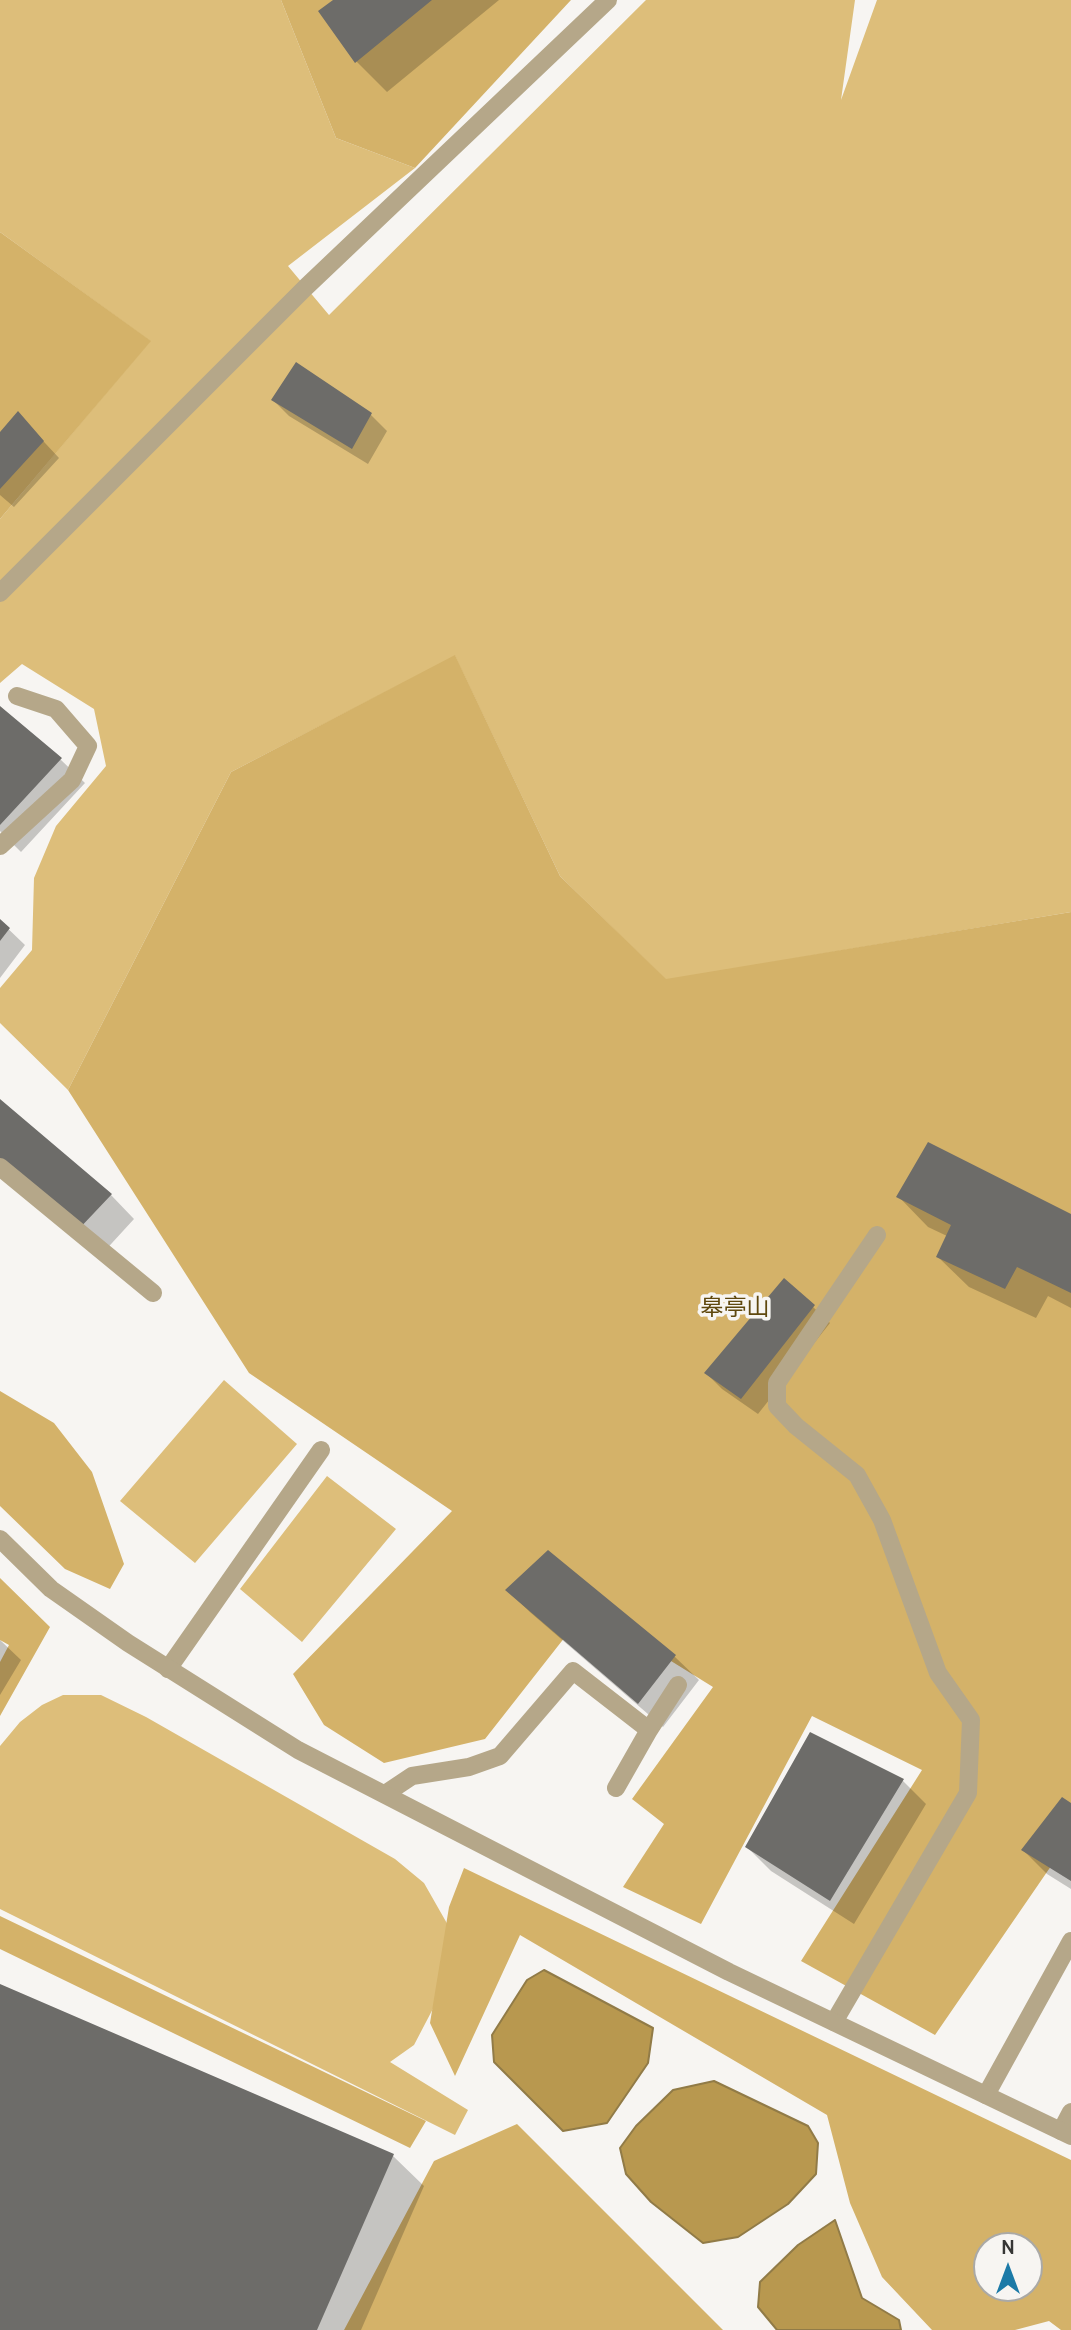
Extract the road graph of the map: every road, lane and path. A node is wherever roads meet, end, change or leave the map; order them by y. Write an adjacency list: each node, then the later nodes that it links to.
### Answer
1 (608, 0): 2 (street)
2 (0, 593)
3 (17, 696): 4 (street)
4 (0, 846)
5 (0, 1167): 7 (street)
6 (877, 1236): 16 (street)
7 (153, 1293)
8 (321, 1450): 10 (street)
9 (0, 1539): 10 (street)
10 (168, 1668): 14 (street)
11 (678, 1685): 12 (street)
12 (649, 1730): 13 (street); 14 (street)
13 (617, 1788)
14 (385, 1794): 16 (street)
15 (1071, 1941): 17 (street)
16 (834, 2022): 17 (street)
17 (986, 2095): 19 (street)
18 (1071, 2112): 19 (street)
19 (1066, 2133)

